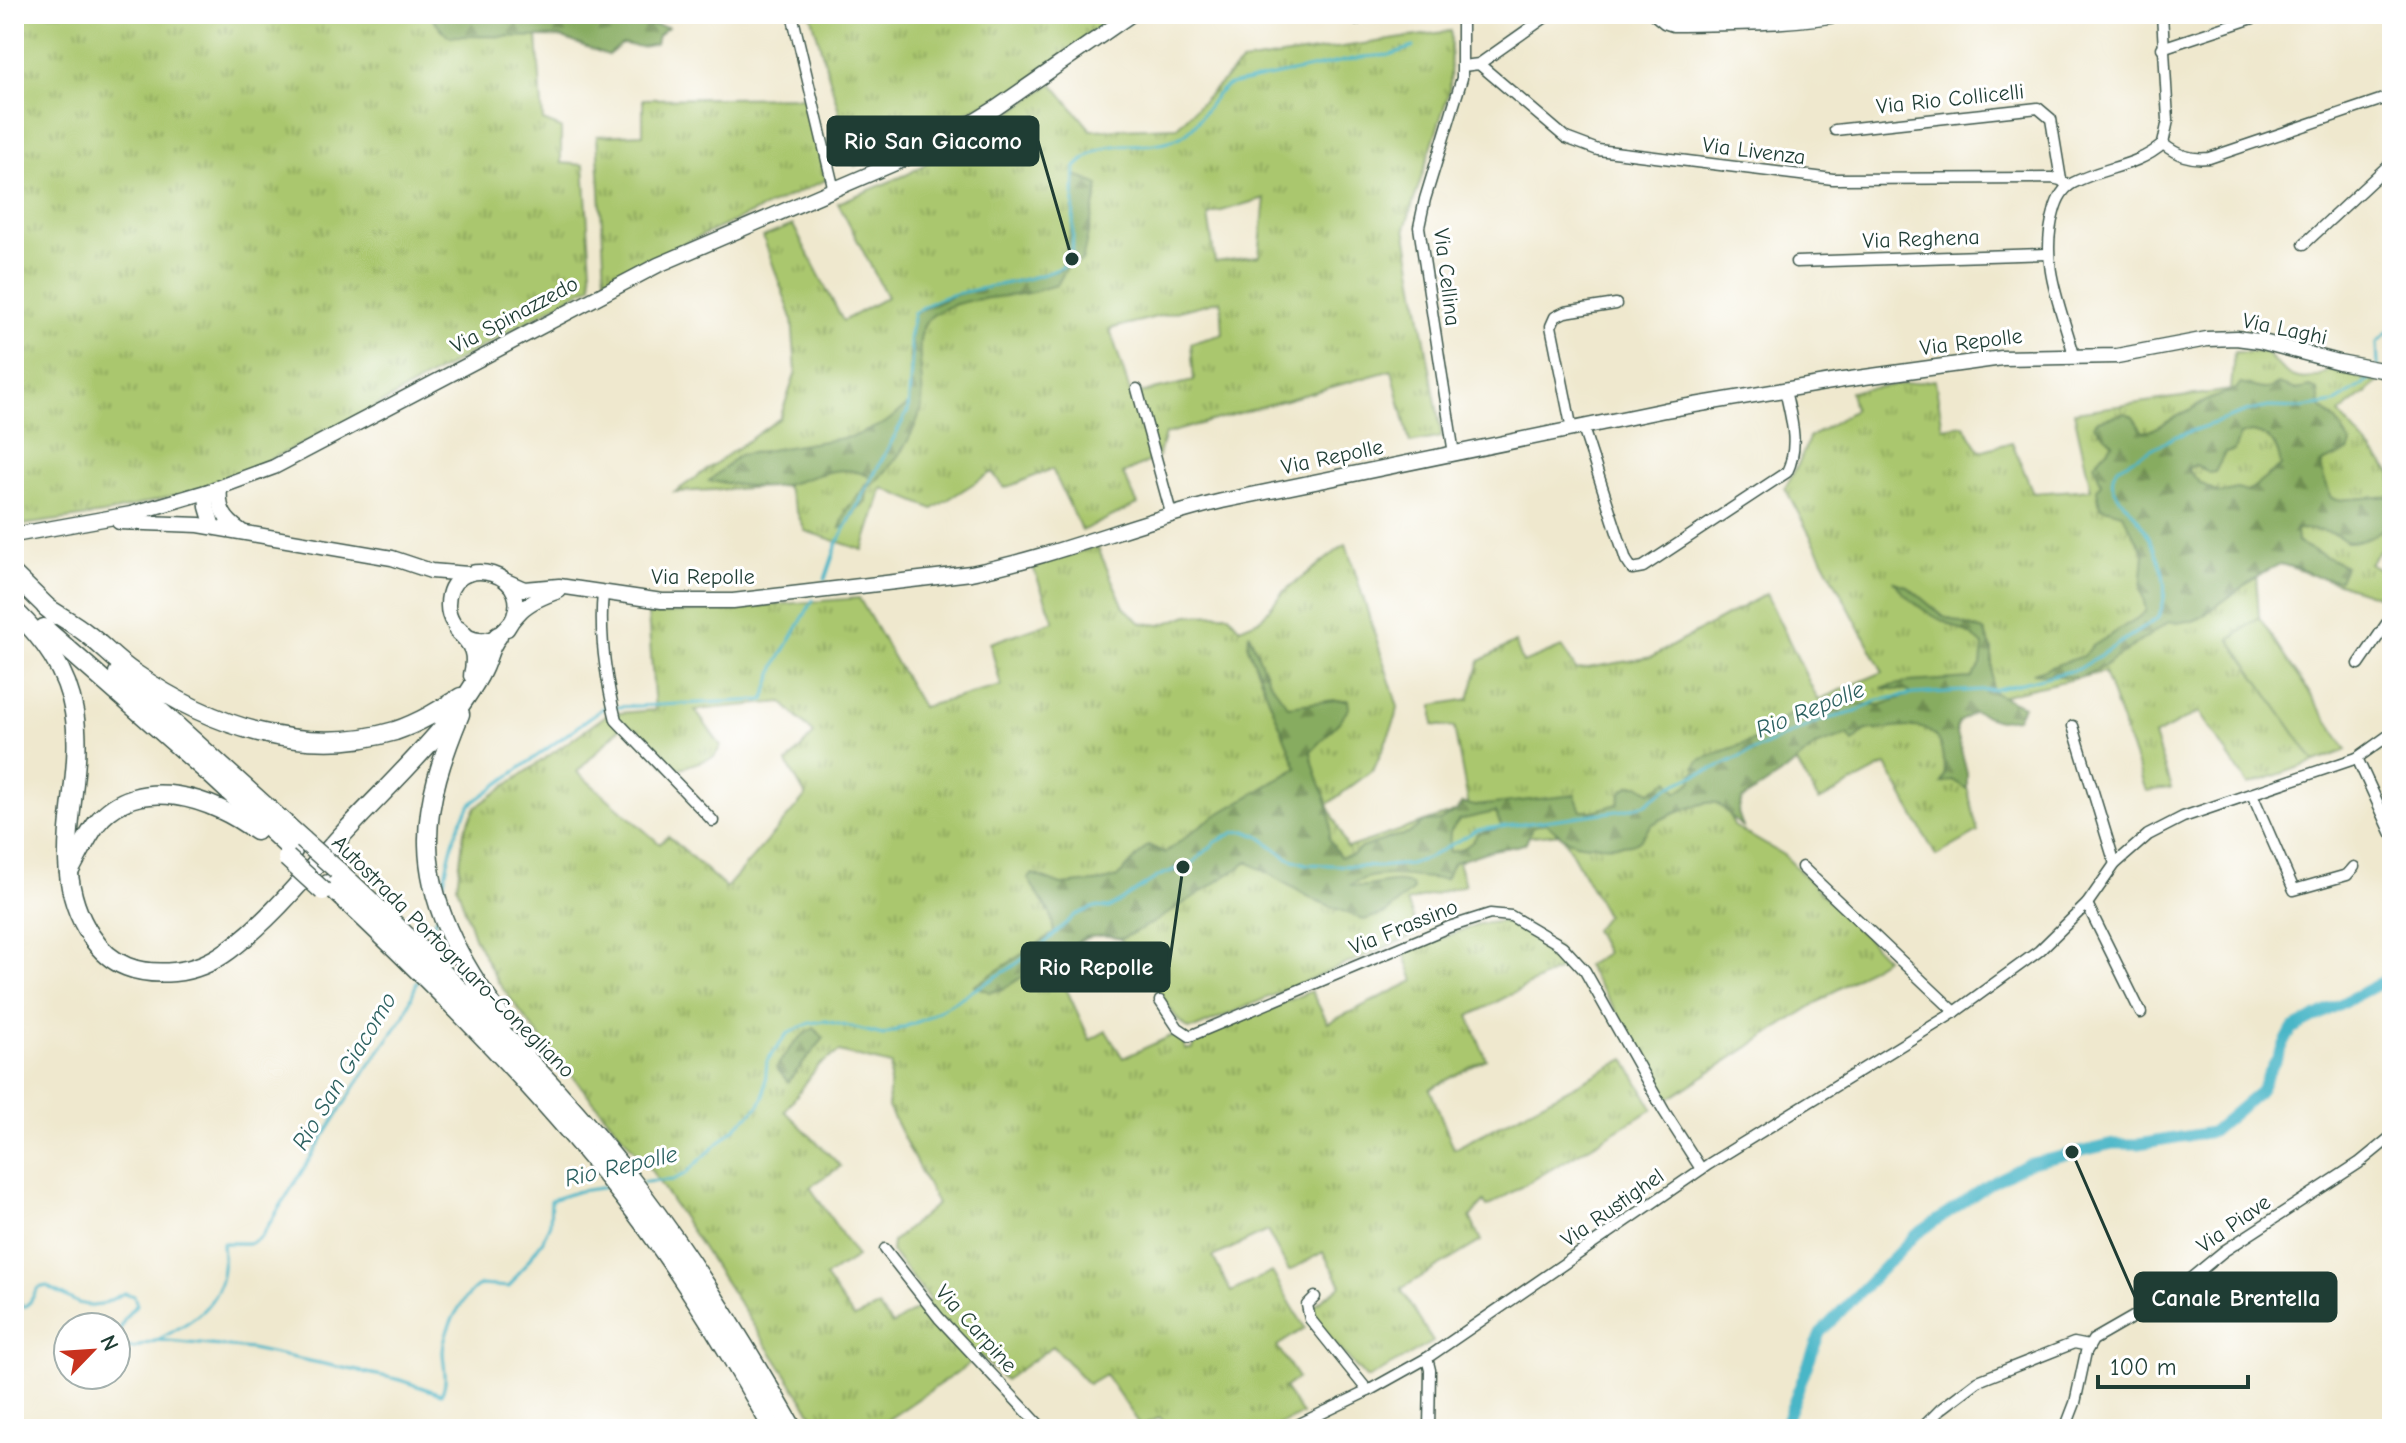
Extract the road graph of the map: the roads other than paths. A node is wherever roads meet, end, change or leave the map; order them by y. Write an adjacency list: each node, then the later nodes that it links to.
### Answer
1 (792, 14): 18 (street)
2 (1132, 14): 18 (street, Via Spinazzedo)
3 (1462, 14): 12 (street, Via Cellina)
4 (1550, 14): 11 (street)
5 (1653, 14): 9 (street)
6 (1854, 14): 9 (street)
7 (2162, 14): 10 (street)
8 (2265, 14): 10 (street)
9 (1762, 19)
10 (2162, 48): 15 (street)
11 (1479, 64): 12 (street); 17 (street, Via Livenza)
12 (1463, 66): 28 (street, Via Cellina)
13 (2392, 96): 15 (street)
14 (1835, 130): 17 (street, Via Rio Collicelli)
15 (2163, 144): 17 (street)
16 (2392, 162): 19 (street)
17 (2065, 183): 20 (street)
18 (834, 190): 29 (street, Via Spinazzedo)
19 (2304, 244)
20 (2047, 254): 21 (street, Via Reghena); 23 (street)
21 (1796, 262)
22 (1616, 304): 27 (street)
23 (2074, 355): 24 (street, Via Laghi); 26 (street, Via Repolle)
24 (2389, 372)
25 (1137, 389): 31 (street)
26 (1785, 390): 27 (street, Via Repolle); 27 (street)
27 (1578, 429): 28 (street, Via Repolle)
28 (1454, 454): 31 (street, Via Repolle)
29 (213, 490): 30 (street, Via Spinazzedo); 33 (street); 34 (street)
30 (167, 504): 32 (street, Via Spinazzedo); 33 (street, Via Repolle)
31 (1171, 513): 41 (street, Via Repolle)
32 (107, 519): 33 (street, Via Repolle); 35 (street)
33 (206, 526): 34 (street, Via Repolle)
34 (242, 532): 36 (street, Via Repolle)
35 (14, 535)
36 (431, 571): 37 (street, Via Repolle); 44 (street)
37 (468, 574): 39 (street, Via Repolle); 44 (street)
38 (14, 575): 43 (highway, Autostrada Portogruaro-Conegliano)
39 (506, 581): 40 (street, Via Repolle); 48 (street)
40 (571, 587): 41 (street, Via Repolle); 48 (street)
41 (603, 593): 55 (street)
42 (14, 597): 57 (highway, Autostrada Portogruaro-Conegliano)
43 (43, 604): 50 (highway); 57 (highway, Autostrada Portogruaro-Conegliano)
44 (448, 606): 47 (street)
45 (14, 610): 61 (highway)
46 (2392, 616): 49 (street)
47 (458, 630): 48 (street); 50 (highway)
48 (503, 633): 50 (highway)
49 (2359, 664)
50 (470, 691): 61 (highway); 69 (highway)
51 (2073, 726): 58 (street)
52 (2392, 733): 53 (street, Via Rustighel)
53 (2357, 758): 54 (street, Via Rustighel); 56 (street)
54 (2252, 794): 58 (street, Via Rustighel); 60 (street)
55 (713, 821)
56 (2392, 834)
57 (294, 850): 61 (highway); 62 (highway, Autostrada Portogruaro-Conegliano, bridge)
58 (2115, 864): 63 (street, Via Rustighel)
59 (1802, 867): 66 (street)
60 (2354, 867)
61 (69, 872)
62 (329, 882): 64 (highway, Autostrada Portogruaro-Conegliano); 64 (highway, Autostrada Portogruaro-Conegliano)
63 (2087, 904): 66 (street, Via Rustighel); 67 (street)
64 (412, 953): 69 (highway, Autostrada Portogruaro-Conegliano)
65 (1160, 1001): 70 (street, Via Frassino)
66 (1955, 1012): 70 (street, Via Rustighel)
67 (2141, 1013)
68 (2392, 1136): 74 (street, Via Piave)
69 (599, 1149): 71 (highway, Autostrada Portogruaro-Conegliano)
70 (1701, 1169): 75 (street, Via Rustighel)
71 (644, 1211): 77 (highway, Autostrada Portogruaro-Conegliano); 78 (highway, Autostrada Portogruaro-Conegliano)
72 (885, 1249): 79 (street, Via Carpine)
73 (1315, 1297): 76 (street)
74 (2089, 1346): 82 (street); 83 (street)
75 (1427, 1358): 76 (street, Via Rustighel); 81 (street)
76 (1368, 1391): 80 (street, Via Rustighel)
77 (773, 1429)
78 (793, 1429)
79 (1043, 1429)
80 (1289, 1429)
81 (1429, 1429)
82 (1921, 1429)
83 (2065, 1429)

